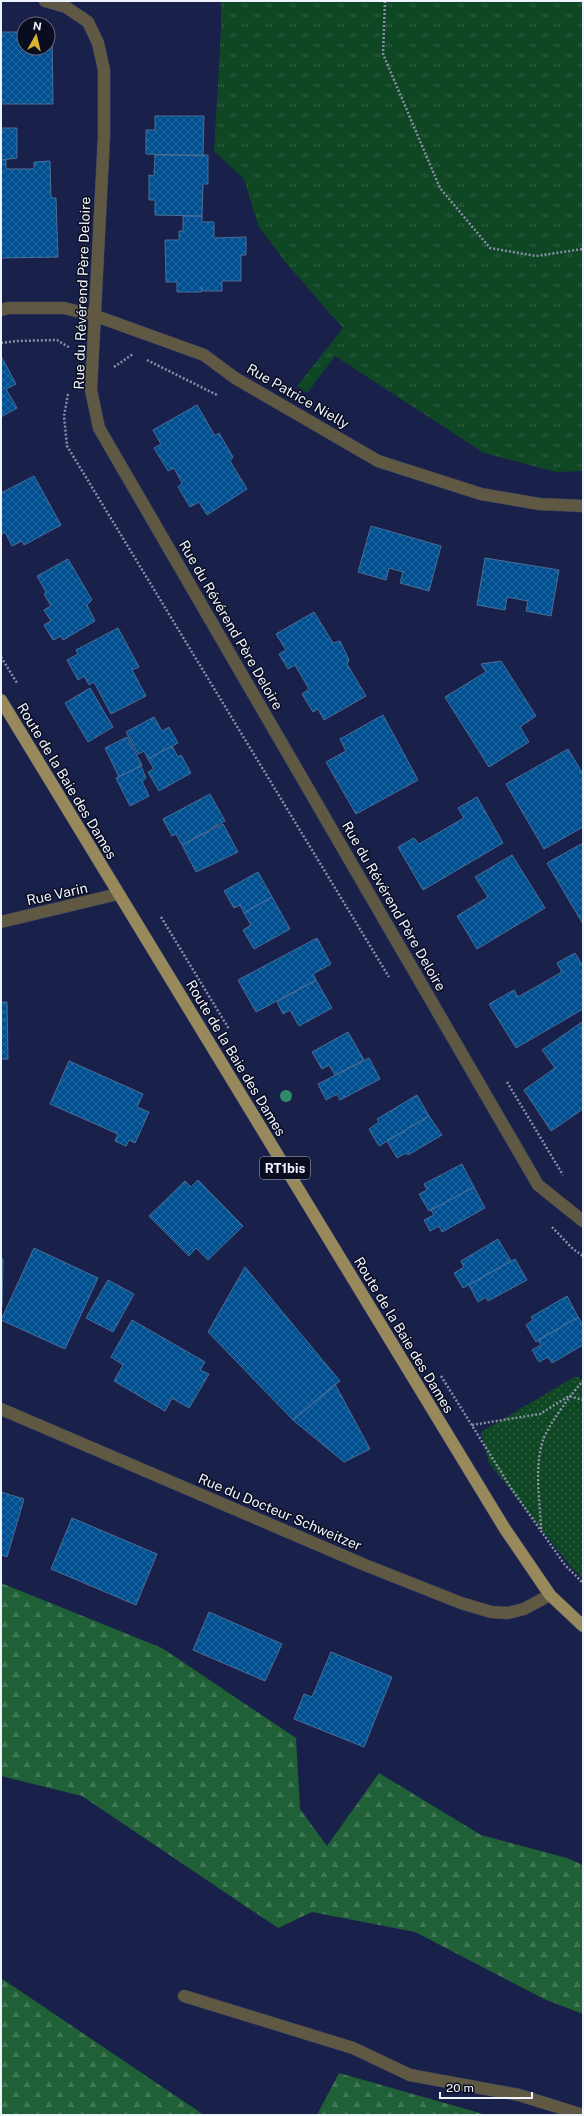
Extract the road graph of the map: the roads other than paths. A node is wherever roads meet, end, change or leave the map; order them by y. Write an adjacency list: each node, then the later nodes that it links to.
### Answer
1 (45, 1): 3 (street, Rue du Révérend Père Deloire)
2 (1, 310): 3 (street, Rue Patrice Nielly)
3 (96, 316): 4 (street, Rue Patrice Nielly); 8 (street, Rue du Révérend Père Deloire)
4 (583, 506)
5 (1, 700): 6 (main road, Route de la Baie des Dames / RT1bis)
6 (118, 894): 7 (street, Rue Varin); 10 (main road, Route de la Baie des Dames / RT1bis)
7 (1, 922)
8 (583, 1221)
9 (1, 1408): 10 (street, Rue du Docteur Schweitzer)
10 (550, 1595): 11 (main road, Route de la Baie des Dames / RT1bis)
11 (583, 1626)
12 (184, 1996): 13 (street)
13 (583, 2115)

